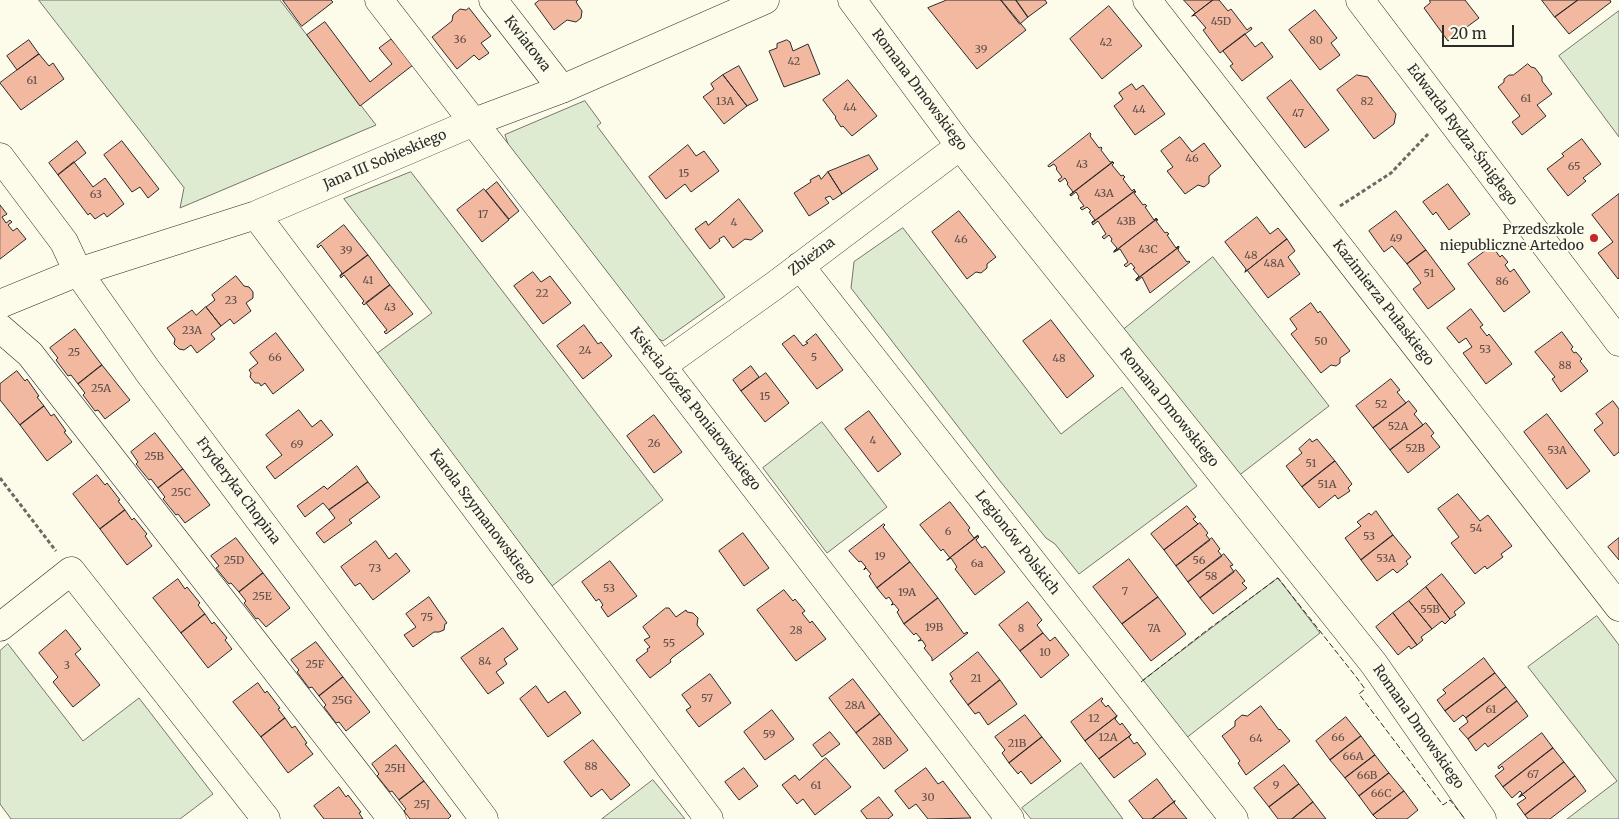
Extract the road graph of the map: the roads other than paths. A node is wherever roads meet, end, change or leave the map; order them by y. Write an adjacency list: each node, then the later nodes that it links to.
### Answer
1 (379, 0): 8 (street, Księcia Józefa Poniatowskiego)
2 (493, 0): 7 (street, Kwiatowa)
3 (765, 0): 7 (street, Jana III Sobieskiego)
4 (852, 0): 9 (street, Romana Dmowskiego)
5 (1147, 0): 18 (street, Kazimierza Pułaskiego)
6 (1360, 0): 16 (street, Edwarda Rydza-Śmigłego)
7 (562, 89): 8 (street, Jana III Sobieskiego)
8 (474, 122): 11 (street, Jana III Sobieskiego); 17 (street, Księcia Józefa Poniatowskiego)
9 (960, 146): 12 (street, Zbieżna); 26 (street, Romana Dmowskiego)
10 (0, 157): 13 (street, Fryderyka Chopina)
11 (256, 216): 13 (street, Jana III Sobieskiego); 23 (street, Karola Szymanowskiego)
12 (800, 266): 17 (street, Zbieżna); 25 (street, Legionów Polskich)
13 (78, 272): 14 (street, Jana III Sobieskiego); 22 (street, Fryderyka Chopina)
14 (0, 304)
15 (0, 328): 21 (street)
16 (1619, 342)
17 (662, 366): 24 (street, Księcia Józefa Poniatowskiego)
18 (1619, 607)
19 (0, 627): 20 (street)
20 (266, 819)
21 (392, 819)
22 (484, 819)
23 (709, 819)
24 (1010, 819)
25 (1234, 819)
26 (1482, 819)

